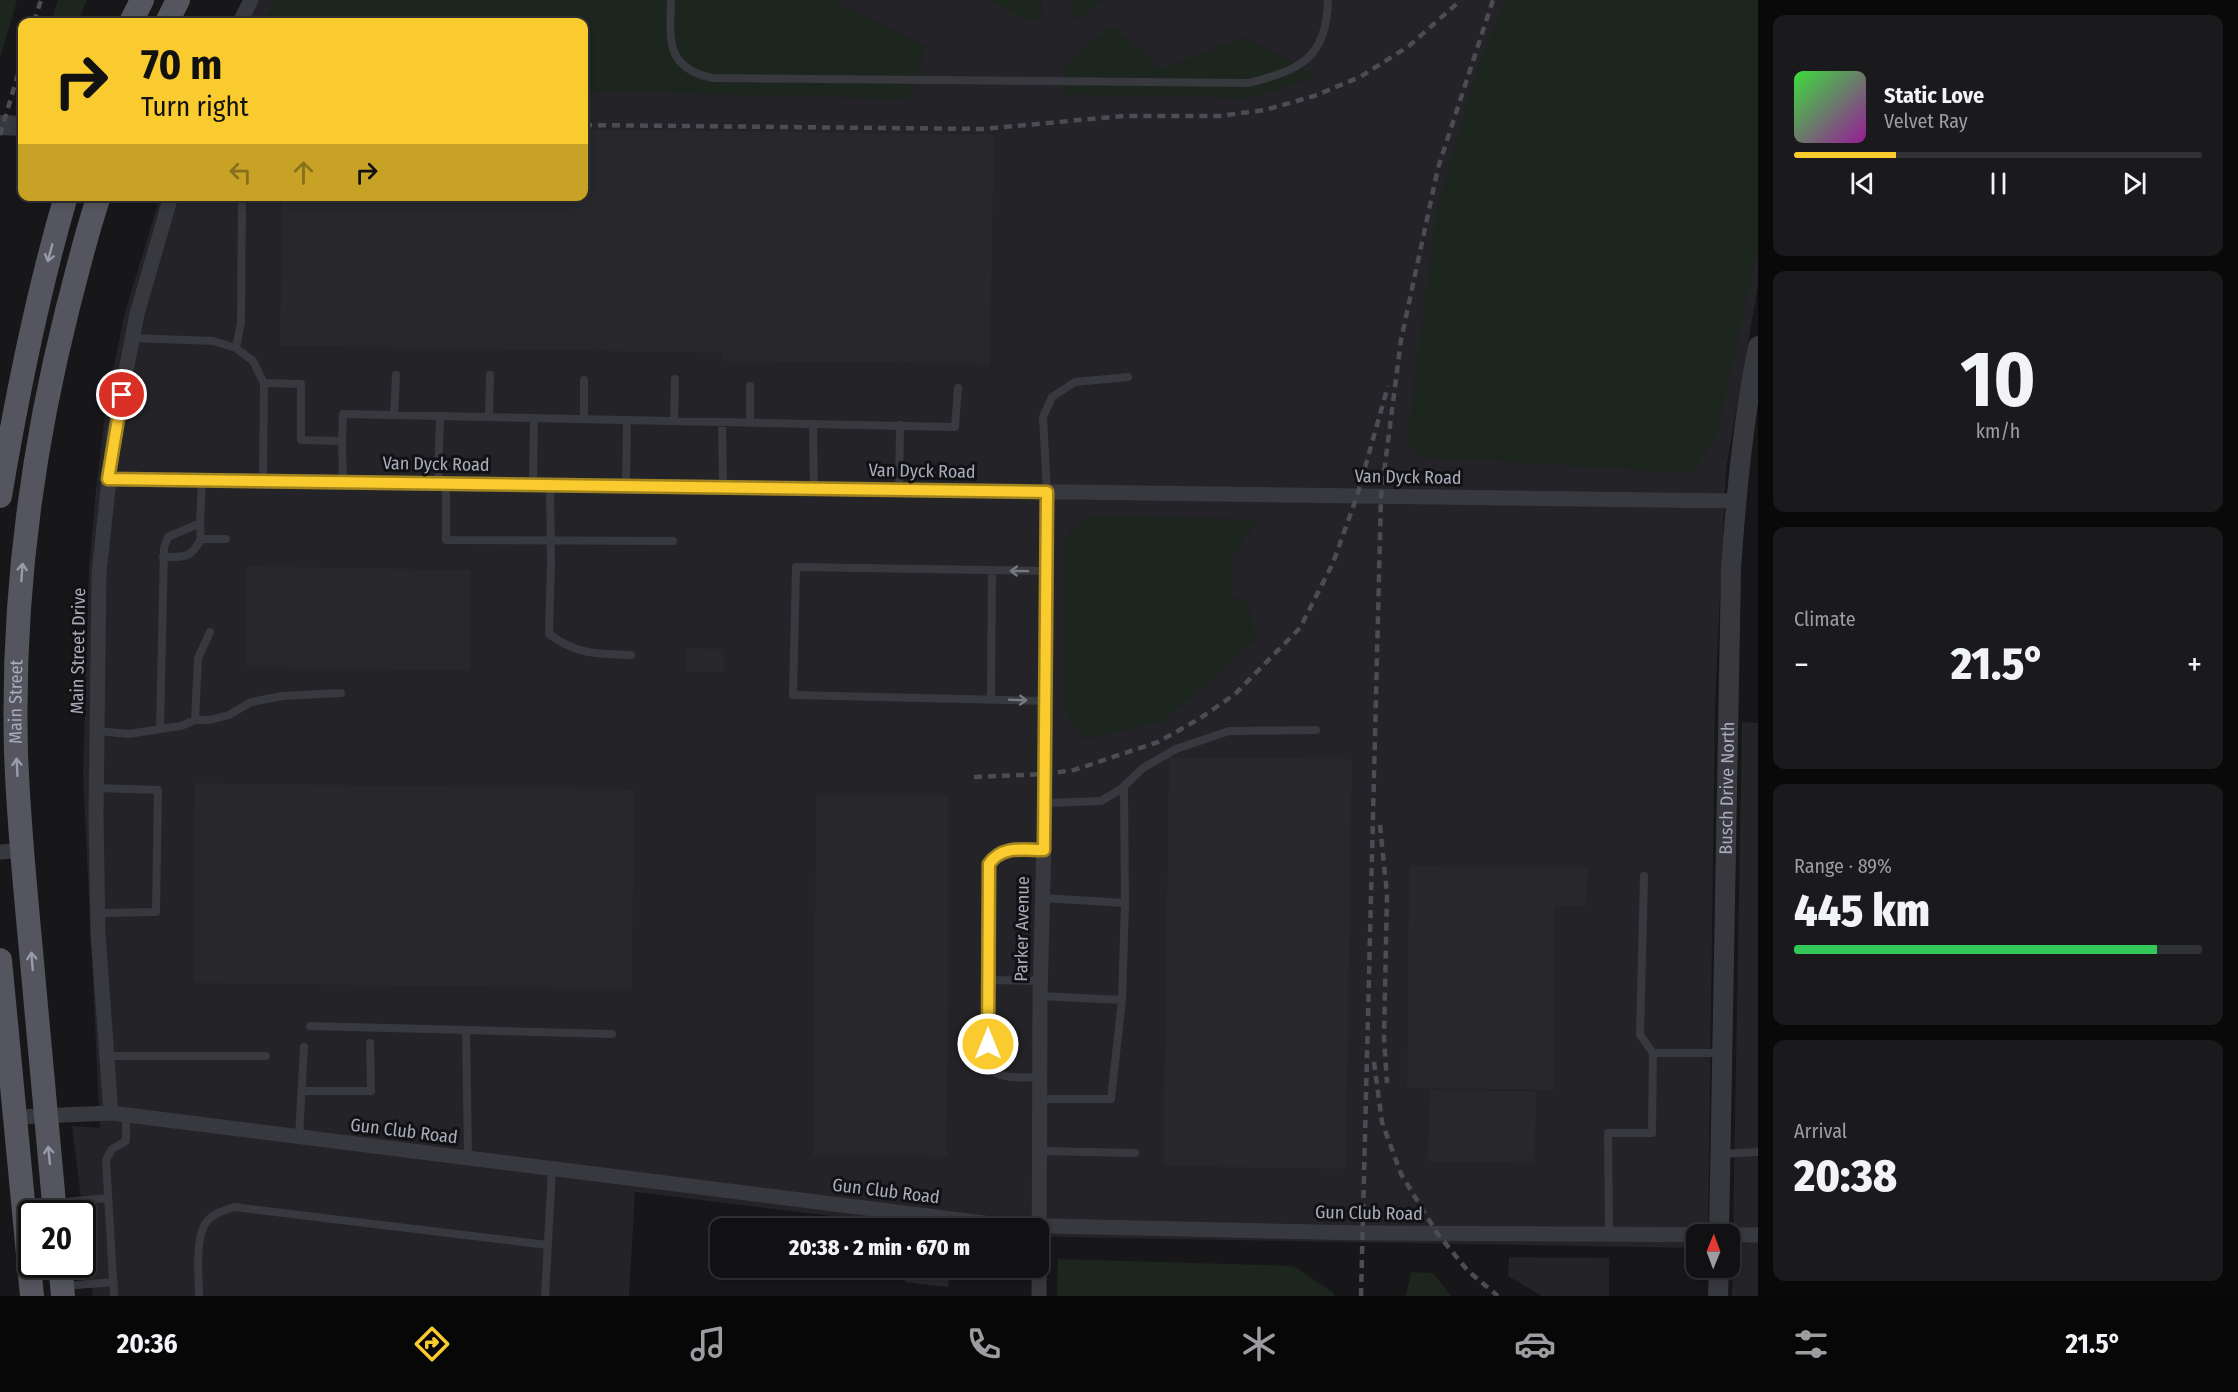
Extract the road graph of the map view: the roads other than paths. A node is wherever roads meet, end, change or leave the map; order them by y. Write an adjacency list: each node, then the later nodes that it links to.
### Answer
1 (142, 0): 6 (main road)
2 (178, 0): 7 (main road)
3 (251, 0): 8 (street)
4 (671, 0): 5 (lane)
5 (1328, 0)
6 (133, 18)
7 (169, 18)
8 (242, 18)
9 (0, 125): 10 (street)
10 (18, 126)
11 (65, 201): 50 (main road, one-way to 50)
12 (97, 201): 73 (main road, Main Street, one-way to 12)
13 (170, 201): 15 (street, Main Street Drive)
14 (242, 201): 17 (lane)
15 (133, 338): 17 (lane); 38 (street, Main Street Drive)
16 (1758, 346): 51 (street, Busch Drive North)
17 (236, 348): 23 (lane)
18 (396, 375): 26 (lane)
19 (490, 375): 28 (lane)
20 (1128, 377): 49 (lane)
21 (675, 379): 32 (lane)
22 (584, 380): 30 (lane)
23 (264, 383): 37 (lane); 40 (lane)
24 (750, 386): 34 (lane)
25 (958, 388): 36 (lane)
26 (394, 415): 27 (lane); 37 (lane)
27 (440, 416): 28 (lane); 42 (lane)
28 (489, 417): 29 (lane)
29 (534, 418): 30 (lane); 43 (lane)
30 (584, 419): 31 (lane)
31 (627, 420): 32 (lane); 45 (lane)
32 (674, 421): 33 (lane)
33 (722, 422): 34 (lane); 46 (lane)
34 (750, 422): 35 (lane)
35 (813, 423): 36 (lane); 47 (lane)
36 (900, 425): 48 (lane)
37 (342, 441): 41 (lane)
38 (108, 479): 39 (street, Van Dyck Road); 68 (street, Main Street Drive)
39 (202, 480): 40 (street, Van Dyck Road); 52 (lane)
40 (262, 481): 41 (street, Van Dyck Road)
41 (343, 482): 42 (street, Van Dyck Road)
42 (442, 484): 43 (street, Van Dyck Road); 55 (lane)
43 (533, 485): 44 (street, Van Dyck Road)
44 (550, 485): 45 (street, Van Dyck Road); 55 (lane)
45 (626, 486): 46 (street, Van Dyck Road)
46 (723, 487): 47 (street, Van Dyck Road)
47 (814, 489): 48 (street, Van Dyck Road)
48 (898, 490): 49 (street, Van Dyck Road)
49 (1047, 492): 51 (street, Van Dyck Road); 59 (street, Parker Avenue)
50 (0, 496)
51 (1736, 501): 88 (street, Busch Drive North)
52 (200, 523): 53 (lane); 57 (lane)
53 (201, 539): 54 (lane); 57 (lane)
54 (226, 539)
55 (551, 541): 56 (lane); 61 (lane)
56 (673, 541)
57 (164, 557): 66 (lane)
58 (992, 570): 59 (lane, one-way to 58); 63 (lane); 63 (lane)
59 (1046, 571): 64 (street, Parker Avenue)
60 (210, 632): 65 (lane)
61 (631, 656)
62 (341, 693): 65 (lane)
63 (991, 699): 64 (lane, one-way to 64)
64 (1045, 701): 71 (street, Parker Avenue)
65 (195, 720): 66 (lane)
66 (160, 729): 68 (lane)
67 (1316, 730): 69 (lane)
68 (97, 731): 70 (street, Main Street Drive)
69 (1124, 787): 71 (lane); 76 (lane)
70 (96, 788): 77 (street, Main Street Drive); 77 (lane)
71 (1045, 803): 72 (street, Parker Avenue)
72 (1044, 850): 75 (street, Parker Avenue); 79 (lane)
73 (11, 851): 95 (main road, Main Street, one-way to 73)
74 (1644, 876): 87 (lane)
75 (1042, 898): 76 (lane); 80 (street, Parker Avenue)
76 (1125, 903): 81 (lane)
77 (98, 913): 89 (street, Main Street Drive)
78 (0, 960): 96 (main road)
79 (988, 980): 80 (lane); 91 (lane)
80 (1040, 988): 81 (lane); 91 (street, Parker Avenue)
81 (1122, 1000): 93 (lane)
82 (310, 1026): 83 (lane)
83 (466, 1030): 84 (lane); 102 (lane)
84 (612, 1034)
85 (370, 1044): 92 (lane)
86 (304, 1047): 92 (lane)
87 (1653, 1053): 88 (lane); 111 (lane)
88 (1723, 1053): 101 (street, Busch Drive North)
89 (107, 1056): 90 (lane); 94 (street, Main Street Drive)
90 (266, 1056)
91 (1040, 1077): 93 (street, Parker Avenue)
92 (302, 1091): 97 (lane)
93 (1040, 1099): 98 (street, Parker Avenue)
94 (119, 1114): 95 (street, Gun Club Road); 97 (street, Gun Club Road); 104 (lane)
95 (45, 1115): 96 (street, Gun Club Road); 105 (main road, Main Street, one-way to 95)
96 (15, 1117): 120 (main road)
97 (299, 1137): 102 (street, Gun Club Road)
98 (1040, 1151): 100 (lane); 108 (street, Parker Avenue)
99 (1758, 1152): 101 (lane)
100 (1135, 1153)
101 (1721, 1154): 109 (street, Busch Drive North)
102 (468, 1158): 103 (street, Gun Club Road)
103 (552, 1169): 107 (street, Gun Club Road); 115 (lane)
104 (108, 1198): 106 (lane); 119 (lane)
105 (54, 1200)
106 (96, 1200)
107 (948, 1218)
108 (1040, 1218)
109 (1719, 1224)
110 (1049, 1226): 111 (street, Gun Club Road)
111 (1609, 1234): 112 (street, Gun Club Road)
112 (1686, 1234)
113 (1740, 1234): 114 (street, Gun Club Road)
114 (1758, 1234)
115 (547, 1245): 122 (lane); 123 (lane)
116 (1039, 1278): 124 (street, Parker Avenue)
117 (1719, 1278): 125 (street)
118 (62, 1282): 119 (lane)
119 (114, 1282): 121 (lane)
120 (32, 1296)
121 (114, 1296)
122 (199, 1296)
123 (545, 1296)
124 (1039, 1296)
125 (1718, 1296)

